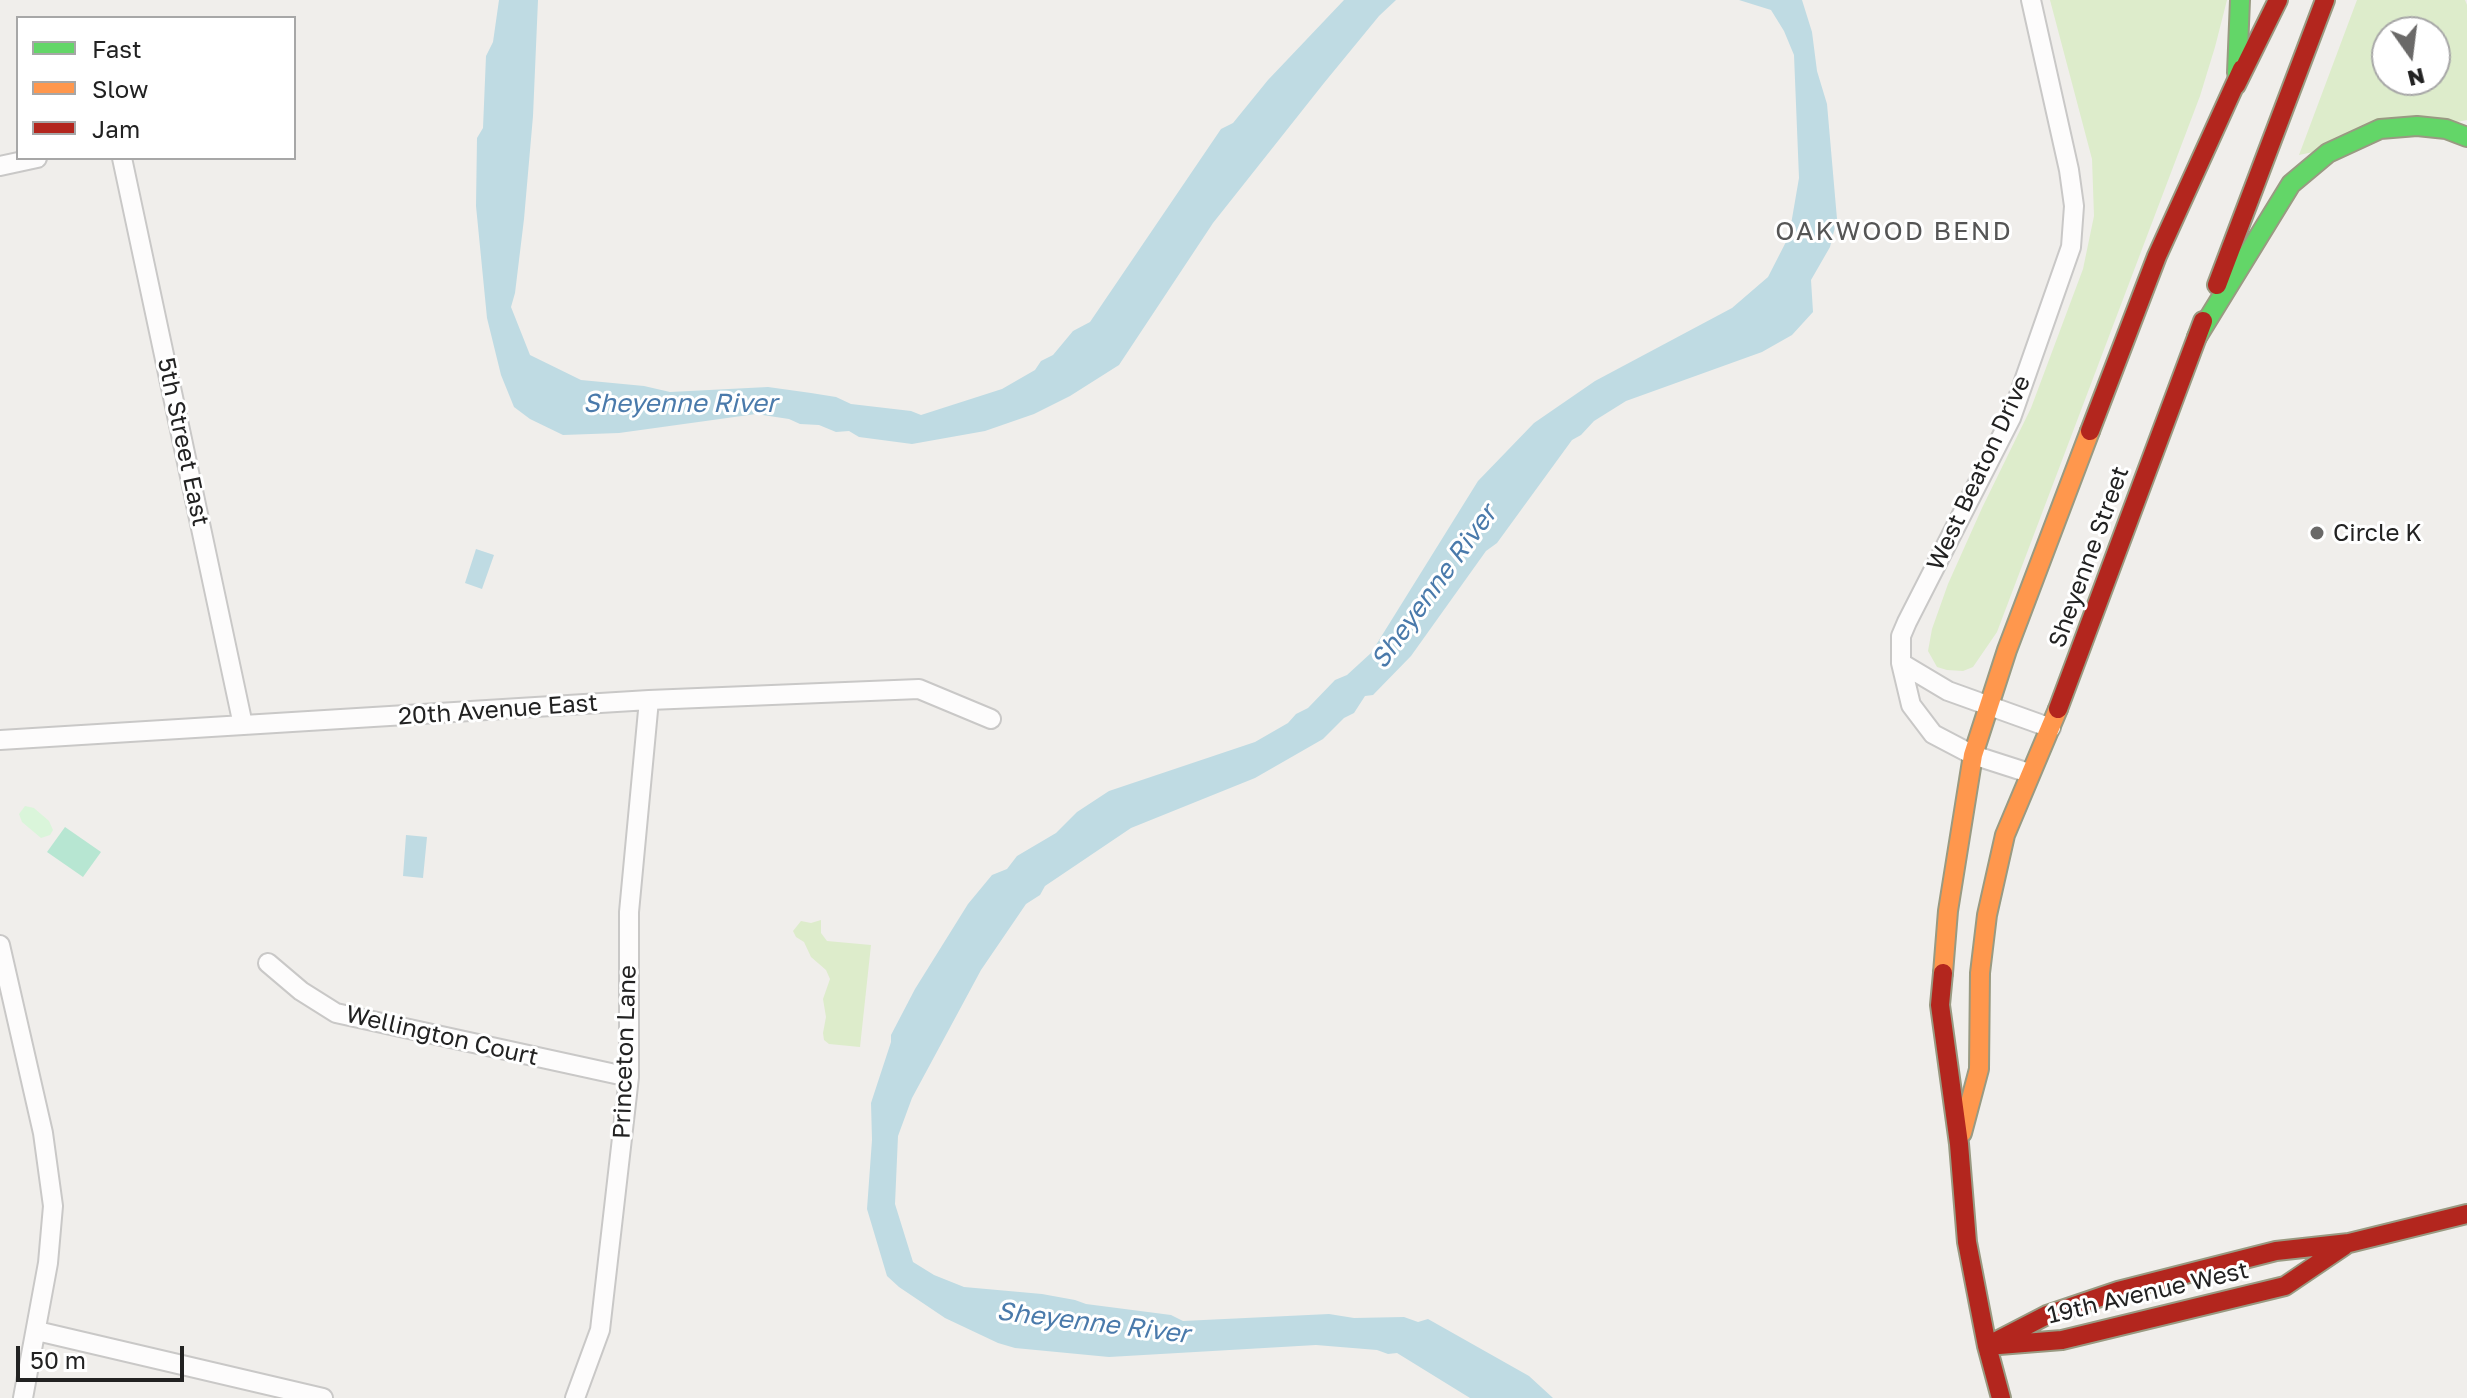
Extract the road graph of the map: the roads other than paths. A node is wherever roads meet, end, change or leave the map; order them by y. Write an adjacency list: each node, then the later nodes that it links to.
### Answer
1 (2031, 0): 12 (street, West Beaton Drive)
2 (2240, 0): 6 (main road)
3 (2264, 0): 6 (main road, Sheyenne Street)
4 (2278, 0): 6 (main road)
5 (2325, 0): 11 (main road, Sheyenne Street)
6 (2236, 85): 14 (main road, Sheyenne Street)
7 (2467, 137): 11 (main road)
8 (28, 160): 10 (street)
9 (122, 160): 16 (street, 5th Street East)
10 (0, 166)
11 (2197, 337): 17 (main road, Sheyenne Street)
12 (1901, 663): 14 (street); 19 (street, West Beaton Drive)
13 (649, 700): 15 (street, 20th Avenue East); 16 (street, 20th Avenue East); 23 (street, Princeton Lane)
14 (1990, 705): 17 (street); 19 (main road, Sheyenne Street)
15 (991, 719)
16 (243, 725): 18 (street, 20th Avenue East)
17 (2051, 728): 20 (main road, Sheyenne Street)
18 (0, 740)
19 (1973, 755): 20 (street, West Beaton Drive); 24 (main road, Sheyenne Street)
20 (2029, 773): 24 (main road, Sheyenne Street)
21 (0, 945): 27 (street)
22 (268, 963): 23 (street, Wellington Court)
23 (629, 1077): 31 (street, Princeton Lane)
24 (1959, 1144): 28 (main road, Sheyenne Street)
25 (2467, 1214): 26 (main road, 19th Avenue West)
26 (2349, 1243): 28 (main road, 19th Avenue West); 28 (main road, 19th Avenue West)
27 (37, 1331): 29 (street); 30 (street)
28 (1987, 1346): 32 (main road, Sheyenne Street)
29 (23, 1398)
30 (323, 1398)
31 (575, 1398)
32 (2001, 1398)

